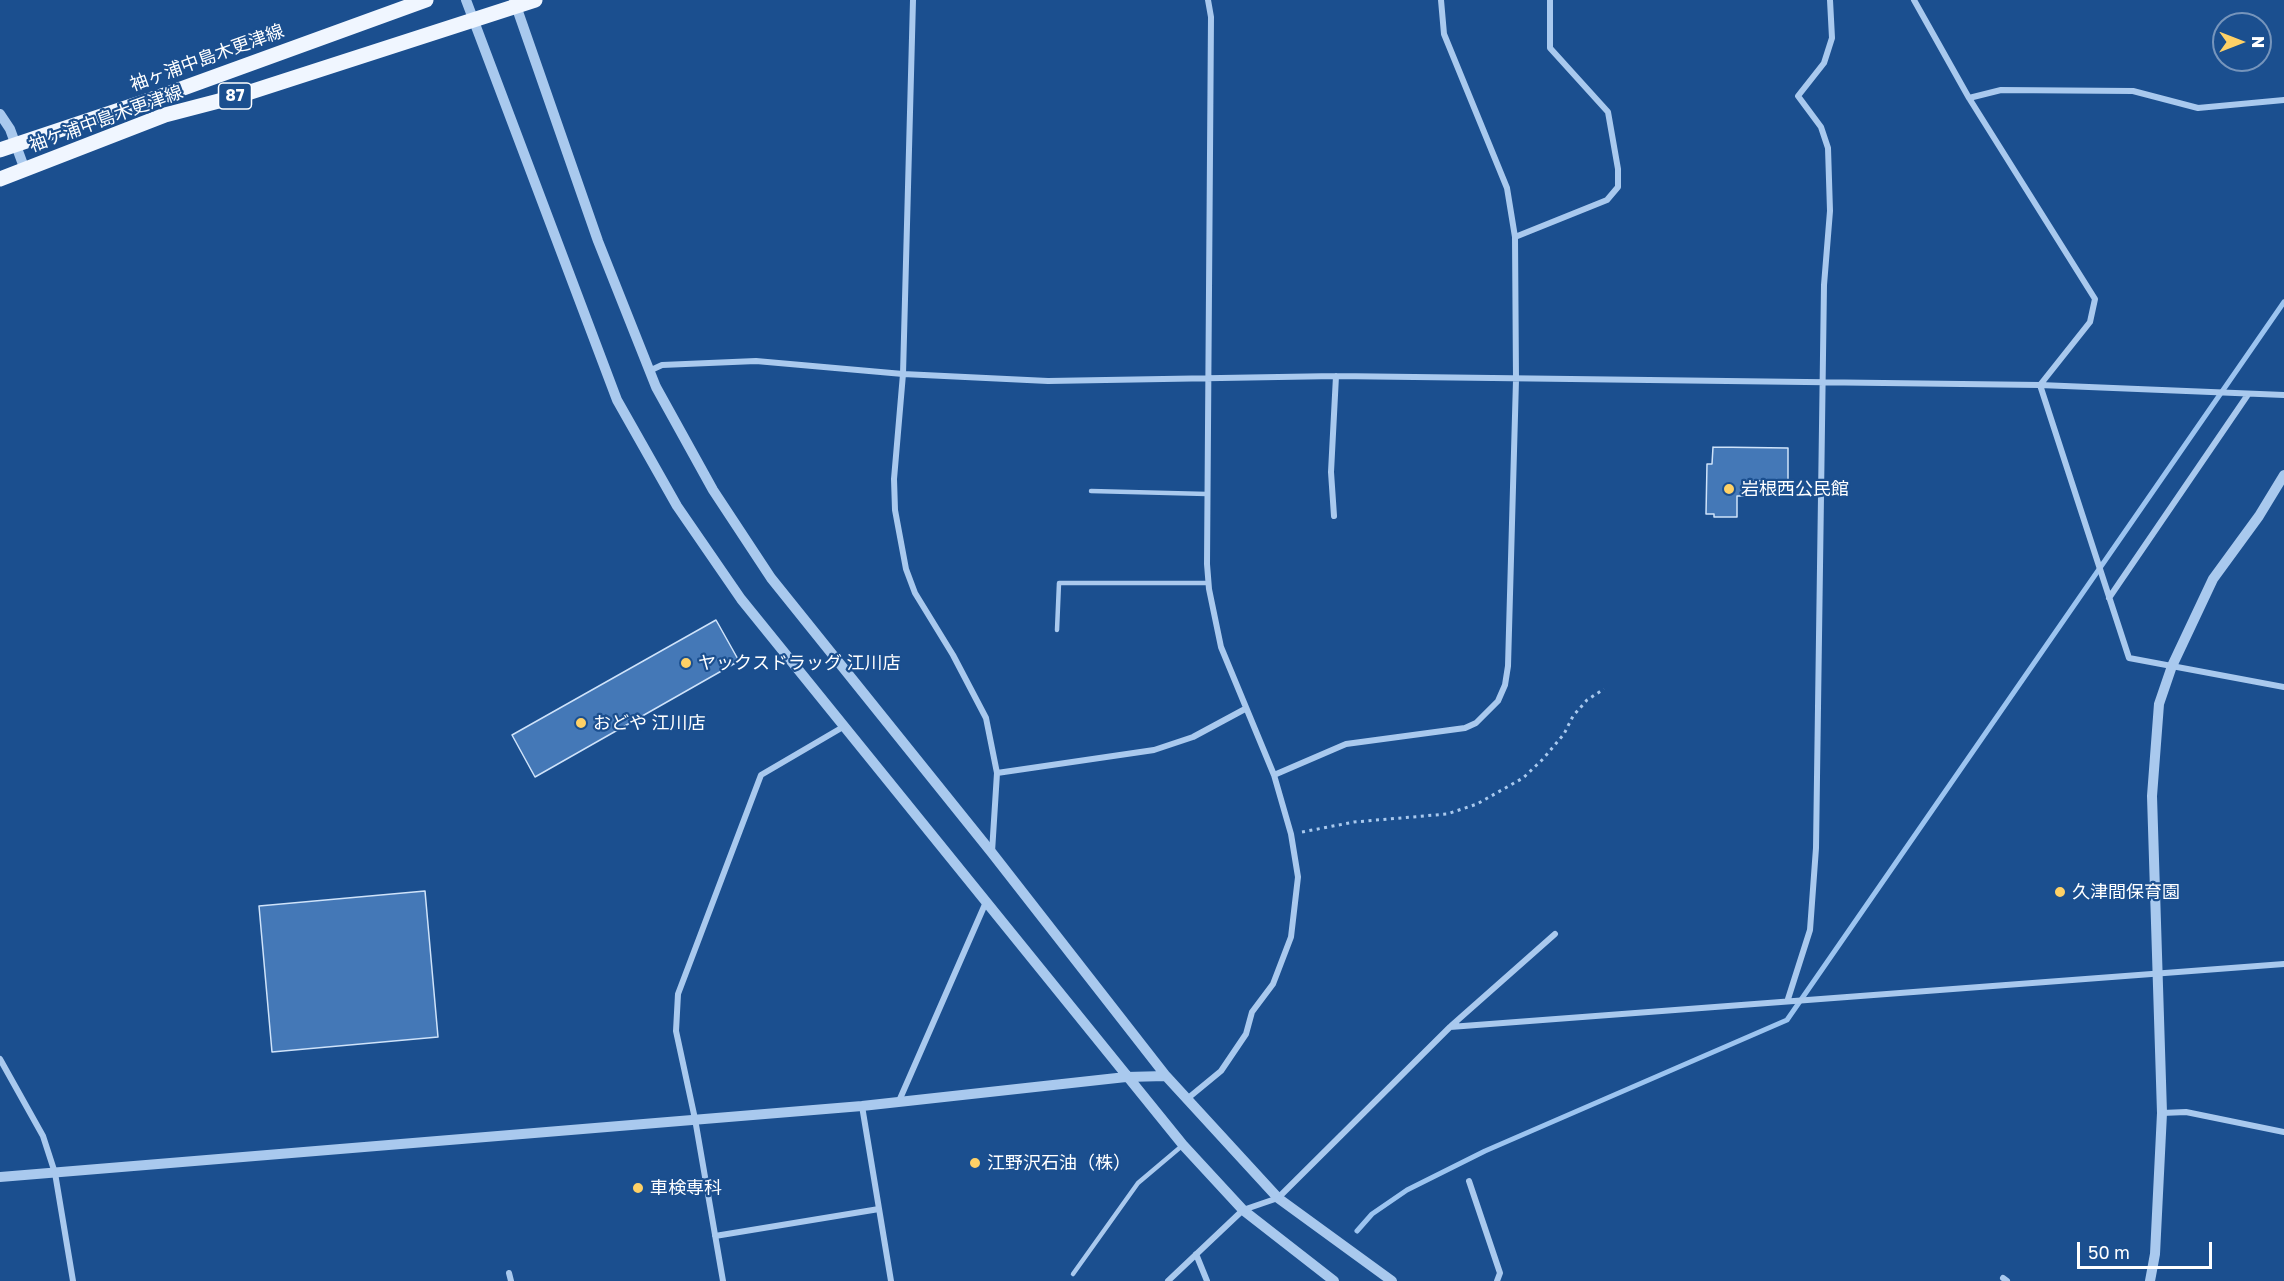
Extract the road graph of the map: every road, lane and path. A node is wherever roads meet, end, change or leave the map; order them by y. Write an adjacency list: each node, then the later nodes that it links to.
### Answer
1 (426, 0): 15 (main road, 袖ヶ浦中島木更津線 / 87)
2 (466, 0): 11 (street)
3 (535, 0): 10 (main road, 袖ケ浦中島木更津線 / 87)
4 (913, 0): 21 (street)
5 (1208, 0): 23 (street)
6 (1441, 0): 19 (street)
7 (1550, 0): 19 (street)
8 (1830, 0): 25 (street)
9 (1914, 0): 12 (street)
10 (515, 3): 11 (main road, 袖ケ浦中島木更津線 / 87); 20 (street)
11 (474, 20): 17 (main road, 袖ケ浦中島木更津線 / 87); 40 (street)
12 (1969, 98): 13 (street); 26 (street)
13 (2284, 100)
14 (0, 114): 15 (street)
15 (16, 145): 16 (main road, 袖ヶ浦中島木更津線 / 87); 17 (street)
16 (0, 150)
17 (25, 170): 18 (main road, 袖ケ浦中島木更津線 / 87)
18 (0, 179)
19 (1515, 237): 24 (street)
20 (649, 371): 21 (street); 44 (street)
21 (903, 374): 23 (street); 41 (street)
22 (1336, 376): 23 (street); 24 (street); 32 (street)
23 (1209, 378): 31 (street)
24 (1516, 380): 25 (street); 42 (street)
25 (1822, 384): 26 (street); 49 (street)
26 (2040, 386): 28 (street); 34 (street)
27 (2284, 395): 28 (street)
28 (2247, 396): 34 (street)
29 (2284, 475): 36 (street)
30 (1091, 490): 31 (lane)
31 (1207, 494): 33 (street)
32 (1334, 516)
33 (1208, 583): 35 (lane); 39 (street)
34 (2109, 598): 36 (street)
35 (1057, 630)
36 (2172, 666): 37 (street); 48 (street)
37 (2284, 687)
38 (1604, 689): 43 (path)
39 (1245, 709): 41 (street); 42 (street)
40 (843, 727): 45 (street); 58 (street)
41 (998, 773): 44 (street)
42 (1274, 775): 43 (street)
43 (1292, 834): 54 (street)
44 (992, 853): 52 (street)
45 (986, 901): 53 (street); 55 (street)
46 (1555, 934): 50 (street)
47 (2284, 964): 48 (street)
48 (2158, 974): 49 (street); 57 (street)
49 (1788, 999): 50 (street)
50 (1450, 1027): 64 (street)
51 (0, 1059): 61 (street)
52 (1166, 1076): 53 (street); 54 (street)
53 (1126, 1077): 55 (street); 60 (street)
54 (1187, 1100): 64 (street)
55 (898, 1102): 56 (street)
56 (862, 1106): 58 (street); 65 (street)
57 (2162, 1113): 59 (street); 80 (street)
58 (695, 1119): 61 (street); 67 (street)
59 (2284, 1132)
60 (1183, 1145): 66 (street); 70 (lane)
61 (55, 1173): 62 (street); 71 (street)
62 (0, 1177)
63 (1468, 1181): 79 (street)
64 (1278, 1198): 66 (street); 78 (street)
65 (879, 1209): 67 (street); 74 (street)
66 (1243, 1210): 68 (street); 77 (street)
67 (715, 1236): 73 (street)
68 (1196, 1254): 75 (street); 76 (street)
69 (509, 1273): 72 (street)
70 (1073, 1274)
71 (73, 1281)
72 (511, 1281)
73 (723, 1281)
74 (891, 1281)
75 (1168, 1281)
76 (1207, 1281)
77 (1334, 1281)
78 (1392, 1281)
79 (1497, 1281)
80 (2150, 1281)

